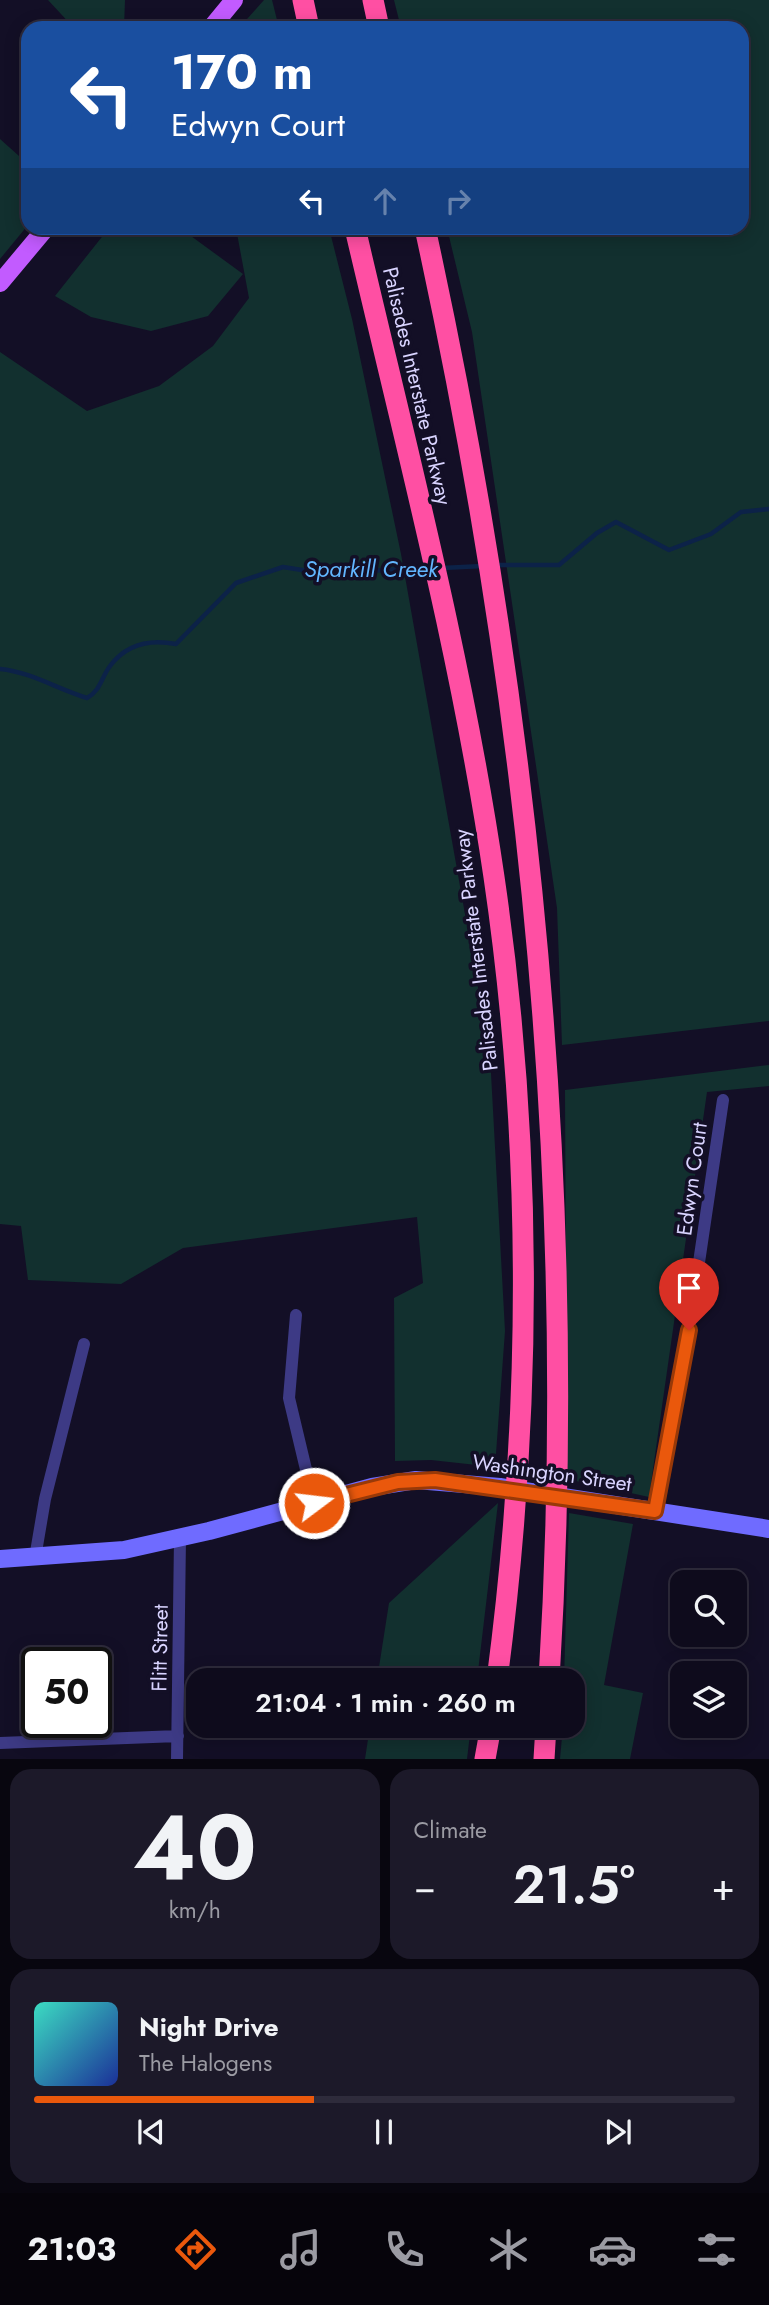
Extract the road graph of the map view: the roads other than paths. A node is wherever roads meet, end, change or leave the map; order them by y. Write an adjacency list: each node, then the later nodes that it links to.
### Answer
1 (234, 0): 4 (main road)
2 (303, 0): 5 (highway)
3 (373, 0): 6 (highway)
4 (217, 21)
5 (308, 21)
6 (378, 21)
7 (40, 235): 10 (main road)
8 (357, 235): 20 (highway, Palisades Interstate Parkway)
9 (426, 235): 21 (highway, Palisades Interstate Parkway)
10 (0, 282)
11 (723, 1100): 15 (street, Edwyn Court)
12 (296, 1315): 14 (street)
13 (84, 1344): 18 (street)
14 (314, 1503): 15 (main road, Washington Street); 17 (main road, Washington Street)
15 (655, 1511): 16 (main road, Washington Street)
16 (769, 1529)
17 (180, 1538): 18 (main road, Washington Street); 22 (street, Flitt Street)
18 (35, 1558): 19 (main road, Washington Street)
19 (0, 1559)
20 (498, 1668)
21 (550, 1668)
22 (178, 1736): 25 (street); 26 (street, Flitt Street)
23 (489, 1738): 27 (highway)
24 (546, 1738): 28 (highway)
25 (0, 1743)
26 (177, 1759)
27 (485, 1759)
28 (544, 1759)

